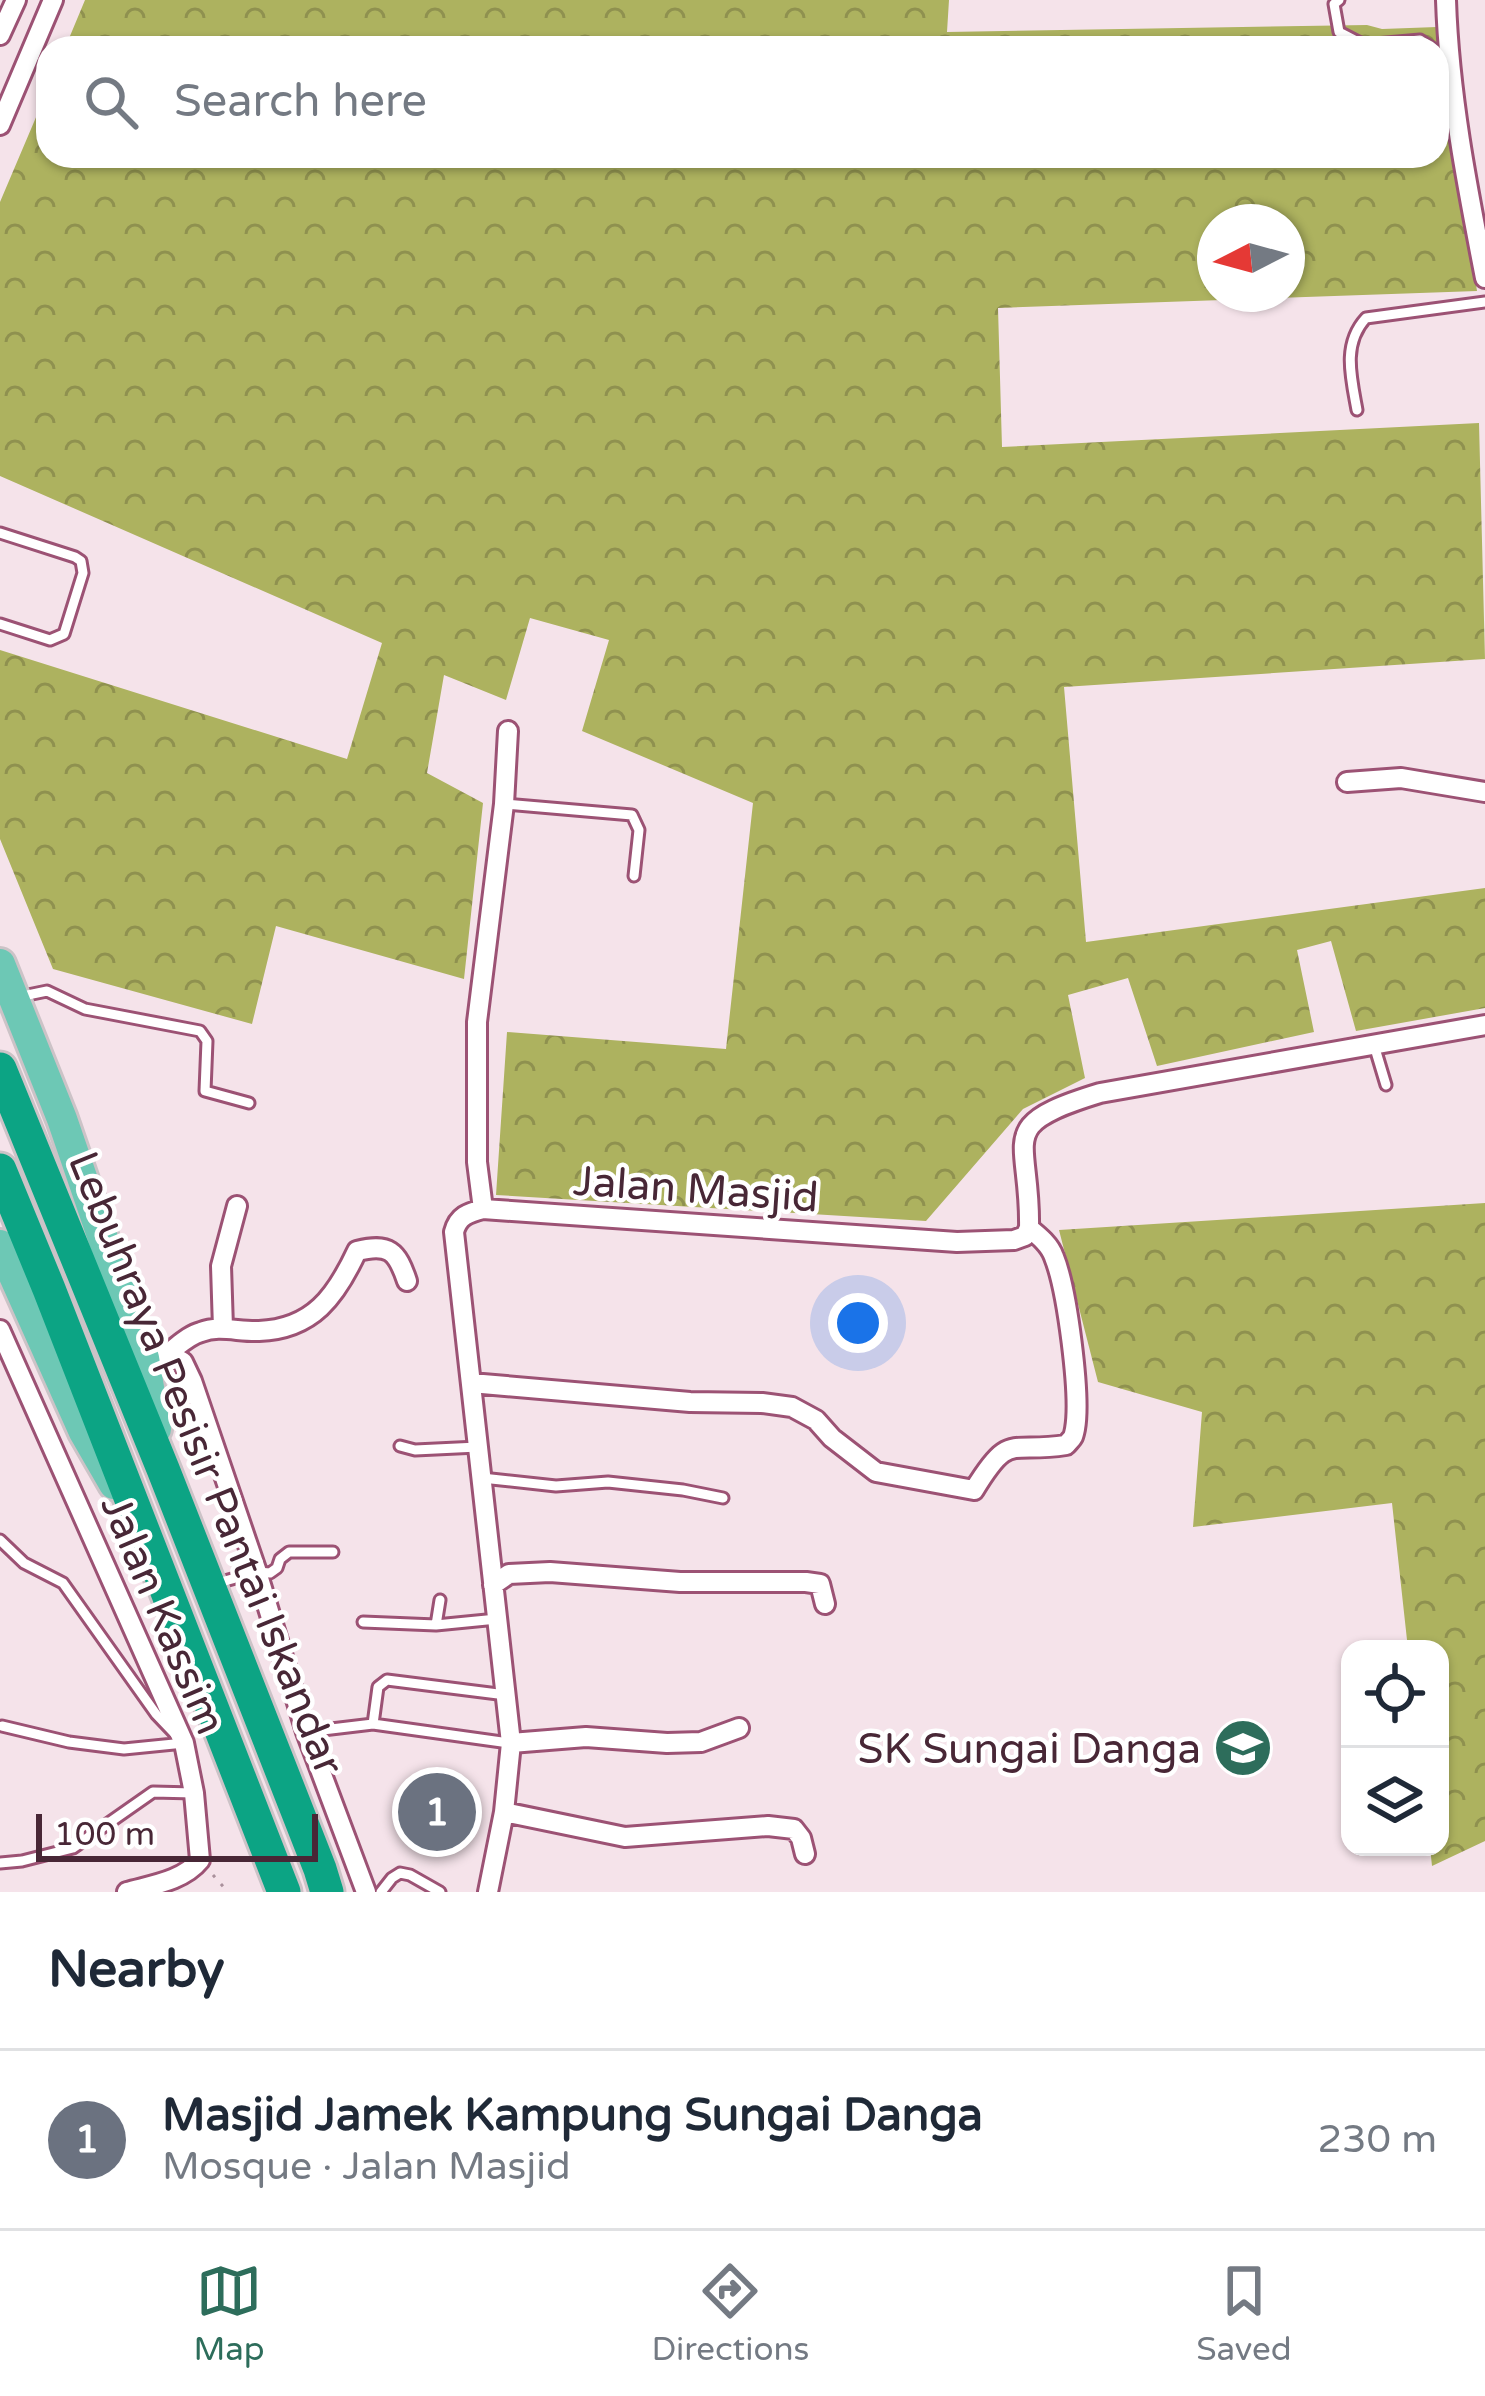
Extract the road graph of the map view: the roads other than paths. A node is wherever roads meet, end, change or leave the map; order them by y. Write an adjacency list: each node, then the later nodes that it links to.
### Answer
1 (16, 0): 5 (street)
2 (52, 0): 6 (street)
3 (1339, 0): 7 (lane)
4 (1446, 0): 8 (street)
5 (0, 35)
6 (37, 36)
7 (1347, 36)
8 (1441, 36)
9 (36, 38): 11 (street)
10 (1449, 90): 12 (street)
11 (0, 125)
12 (1478, 202): 13 (street)
13 (1485, 278)
14 (1485, 302): 15 (lane)
15 (1358, 410)
16 (0, 533): 17 (lane)
17 (0, 624)
18 (508, 731): 21 (street)
19 (1347, 782): 20 (street)
20 (1485, 791)
21 (504, 804): 22 (lane); 32 (street)
22 (634, 876)
23 (0, 964): 24 (main road)
24 (14, 999): 29 (lane); 38 (main road)
25 (1485, 1025): 26 (street)
26 (1374, 1045): 28 (lane); 33 (street)
27 (0, 1069): 43 (highway, Lebuhraya Pesisir Pantai Iskandar)
28 (1386, 1085)
29 (249, 1102)
30 (0, 1170): 47 (highway, Lebuhraya Pesisir Pantai Iskandar)
31 (237, 1206): 36 (street)
32 (483, 1209): 33 (street, Jalan Masjid); 40 (street)
33 (1029, 1228): 40 (street)
34 (0, 1245): 47 (main road)
35 (407, 1281): 36 (street)
36 (223, 1328): 38 (street)
37 (0, 1330): 39 (street, Jalan Kassim)
38 (156, 1356): 43 (main road); 49 (street)
39 (6, 1357): 63 (street, Jalan Kassim)
40 (471, 1383): 42 (street)
41 (400, 1446): 42 (lane)
42 (478, 1448): 44 (street)
43 (163, 1469): 51 (highway, Lebuhraya Pesisir Pantai Iskandar)
44 (482, 1478): 45 (lane); 50 (street)
45 (723, 1498)
46 (0, 1540): 63 (lane)
47 (150, 1546): 60 (highway, Lebuhraya Pesisir Pantai Iskandar)
48 (333, 1552): 49 (lane)
49 (257, 1572): 51 (lane); 62 (street)
50 (494, 1585): 53 (street); 54 (street)
51 (209, 1586): 70 (highway, Lebuhraya Pesisir Pantai Iskandar)
52 (440, 1600): 56 (lane)
53 (825, 1604)
54 (497, 1619): 56 (lane); 57 (street)
55 (363, 1622): 56 (lane)
56 (436, 1625)
57 (506, 1695): 58 (lane); 64 (street)
58 (373, 1724): 62 (lane); 64 (lane)
59 (2, 1726): 63 (lane)
60 (219, 1727): 63 (street); 72 (highway, Lebuhraya Pesisir Pantai Iskandar)
61 (739, 1728): 64 (street)
62 (306, 1732): 73 (street)
63 (184, 1743): 65 (street, Jalan Kassim)
64 (511, 1743): 66 (street)
65 (194, 1793): 68 (lane); 69 (street, Jalan Kassim)
66 (504, 1811): 67 (street); 76 (street)
67 (805, 1854)
68 (0, 1863)
69 (178, 1884): 71 (street)
70 (326, 1884)
71 (127, 1892)
72 (284, 1892)
73 (366, 1892)
74 (381, 1892): 75 (lane)
75 (440, 1892)
76 (488, 1892)

